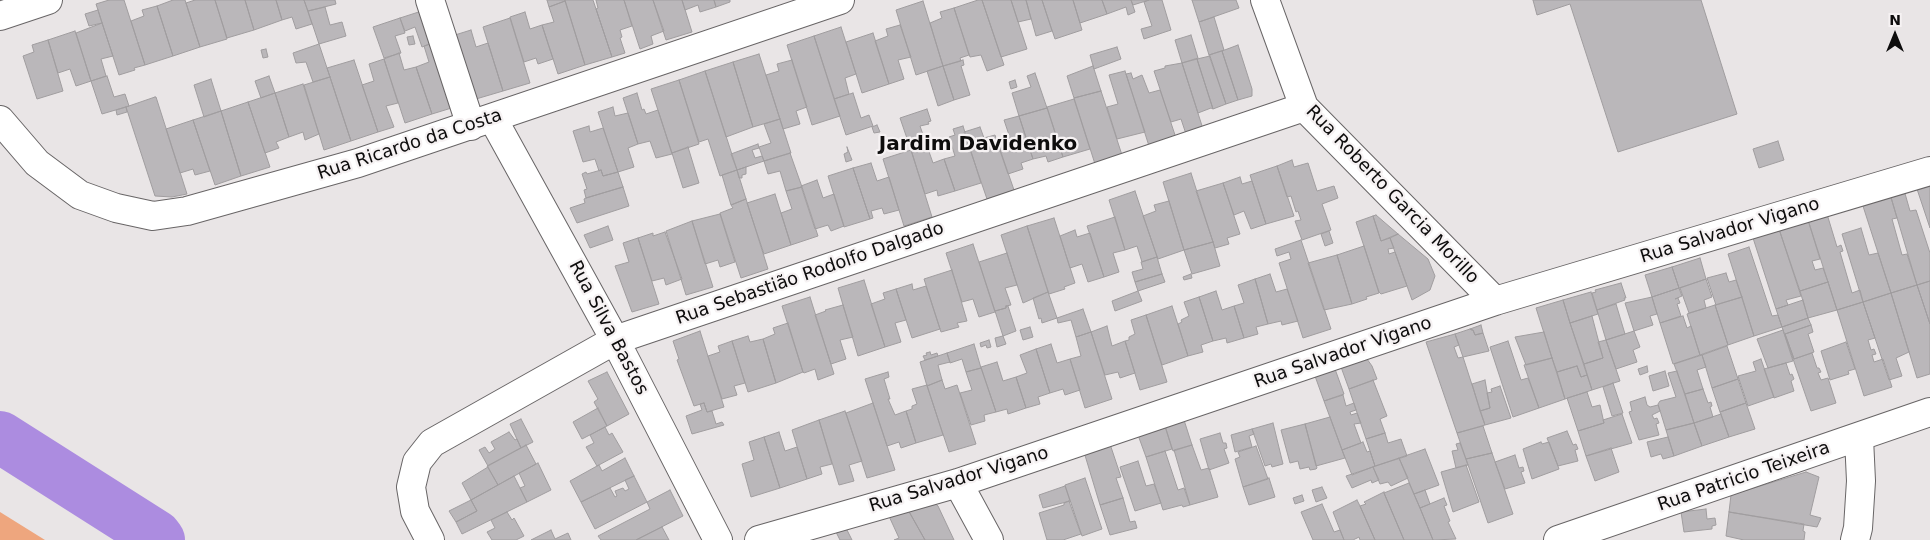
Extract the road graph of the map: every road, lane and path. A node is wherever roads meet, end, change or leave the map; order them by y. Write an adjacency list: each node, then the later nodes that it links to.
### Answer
1 (48, 0): 5 (street)
2 (430, 0): 8 (street, Rua Silva Bastos)
3 (840, 0): 8 (street, Rua Ricardo da Costa)
4 (1265, 0): 6 (street, Rua Roberto Garcia Morillo)
5 (0, 16)
6 (1304, 107): 10 (street, Rua Roberto Garcia Morillo); 11 (street, Rua Sebastião Rodolfo Dalgado)
7 (0, 120): 8 (street, Rua Ricardo da Costa)
8 (482, 122): 11 (street, Rua Silva Bastos)
9 (1930, 171): 10 (street, Rua Salvador Vigano)
10 (1495, 301): 14 (street, Rua Salvador Vigano)
11 (615, 340): 16 (street, Rua Sebastião Rodolfo Dalgado); 17 (street, Rua Silva Bastos)
12 (1930, 412): 13 (street, Rua Patricio Teixeira)
13 (1859, 438): 15 (street, Rua Patricio Teixeira); 20 (street)
14 (958, 483): 18 (street, Rua Salvador Vigano); 19 (street)
15 (1572, 538)
16 (430, 540)
17 (718, 540)
18 (759, 540)
19 (989, 540)
20 (1855, 540)

